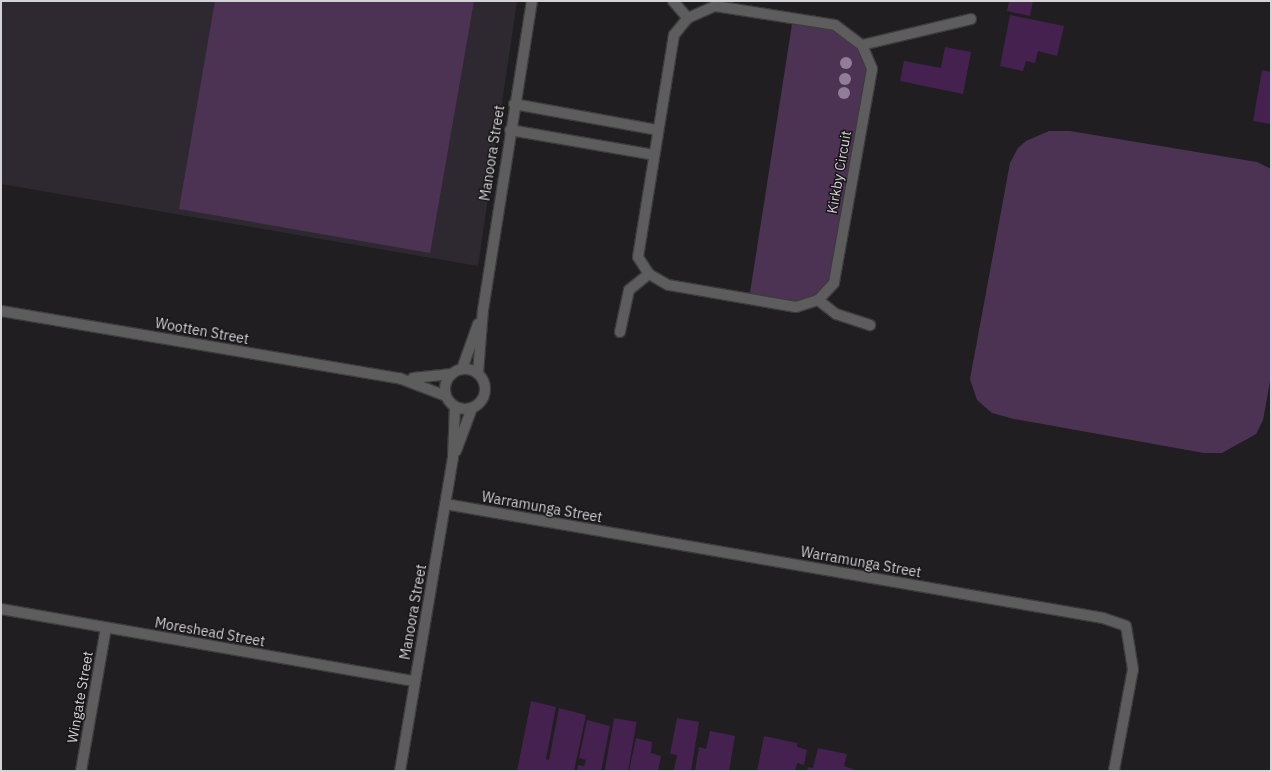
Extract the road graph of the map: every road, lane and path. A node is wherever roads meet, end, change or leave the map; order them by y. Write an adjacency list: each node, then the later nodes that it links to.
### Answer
1 (532, 1): 6 (street, Manoora Street)
2 (673, 1): 3 (street)
3 (688, 18): 5 (street, Kirkby Circuit); 8 (street, Kirkby Circuit)
4 (971, 19): 5 (street)
5 (862, 45): 11 (street, Kirkby Circuit)
6 (514, 104): 7 (street, Manoora Street); 8 (street)
7 (510, 130): 9 (street); 12 (street, Manoora Street)
8 (657, 130): 9 (street, Kirkby Circuit)
9 (654, 156): 10 (street, Kirkby Circuit)
10 (649, 274): 11 (street, Kirkby Circuit); 15 (street)
11 (818, 300): 14 (street)
12 (483, 310): 16 (street, Manoora Street); 17 (street, Manoora Street)
13 (1, 311): 19 (street, Wootten Street)
14 (870, 325)
15 (620, 332)
16 (462, 369): 17 (street); 18 (street)
17 (478, 373): 22 (street)
18 (452, 374): 19 (street, Wootten Street); 20 (street)
19 (399, 378): 20 (street, Wootten Street)
20 (446, 396): 21 (street)
21 (455, 407): 22 (street); 23 (street, Manoora Street)
22 (472, 408): 23 (street, Manoora Street)
23 (453, 458): 24 (street, Manoora Street)
24 (445, 504): 27 (street, Manoora Street); 30 (street, Warramunga Street)
25 (1, 609): 26 (street, Moreshead Street)
26 (106, 628): 27 (street, Moreshead Street); 28 (street, Wingate Street)
27 (415, 681): 29 (street, Manoora Street)
28 (82, 771)
29 (400, 771)
30 (1114, 771)

